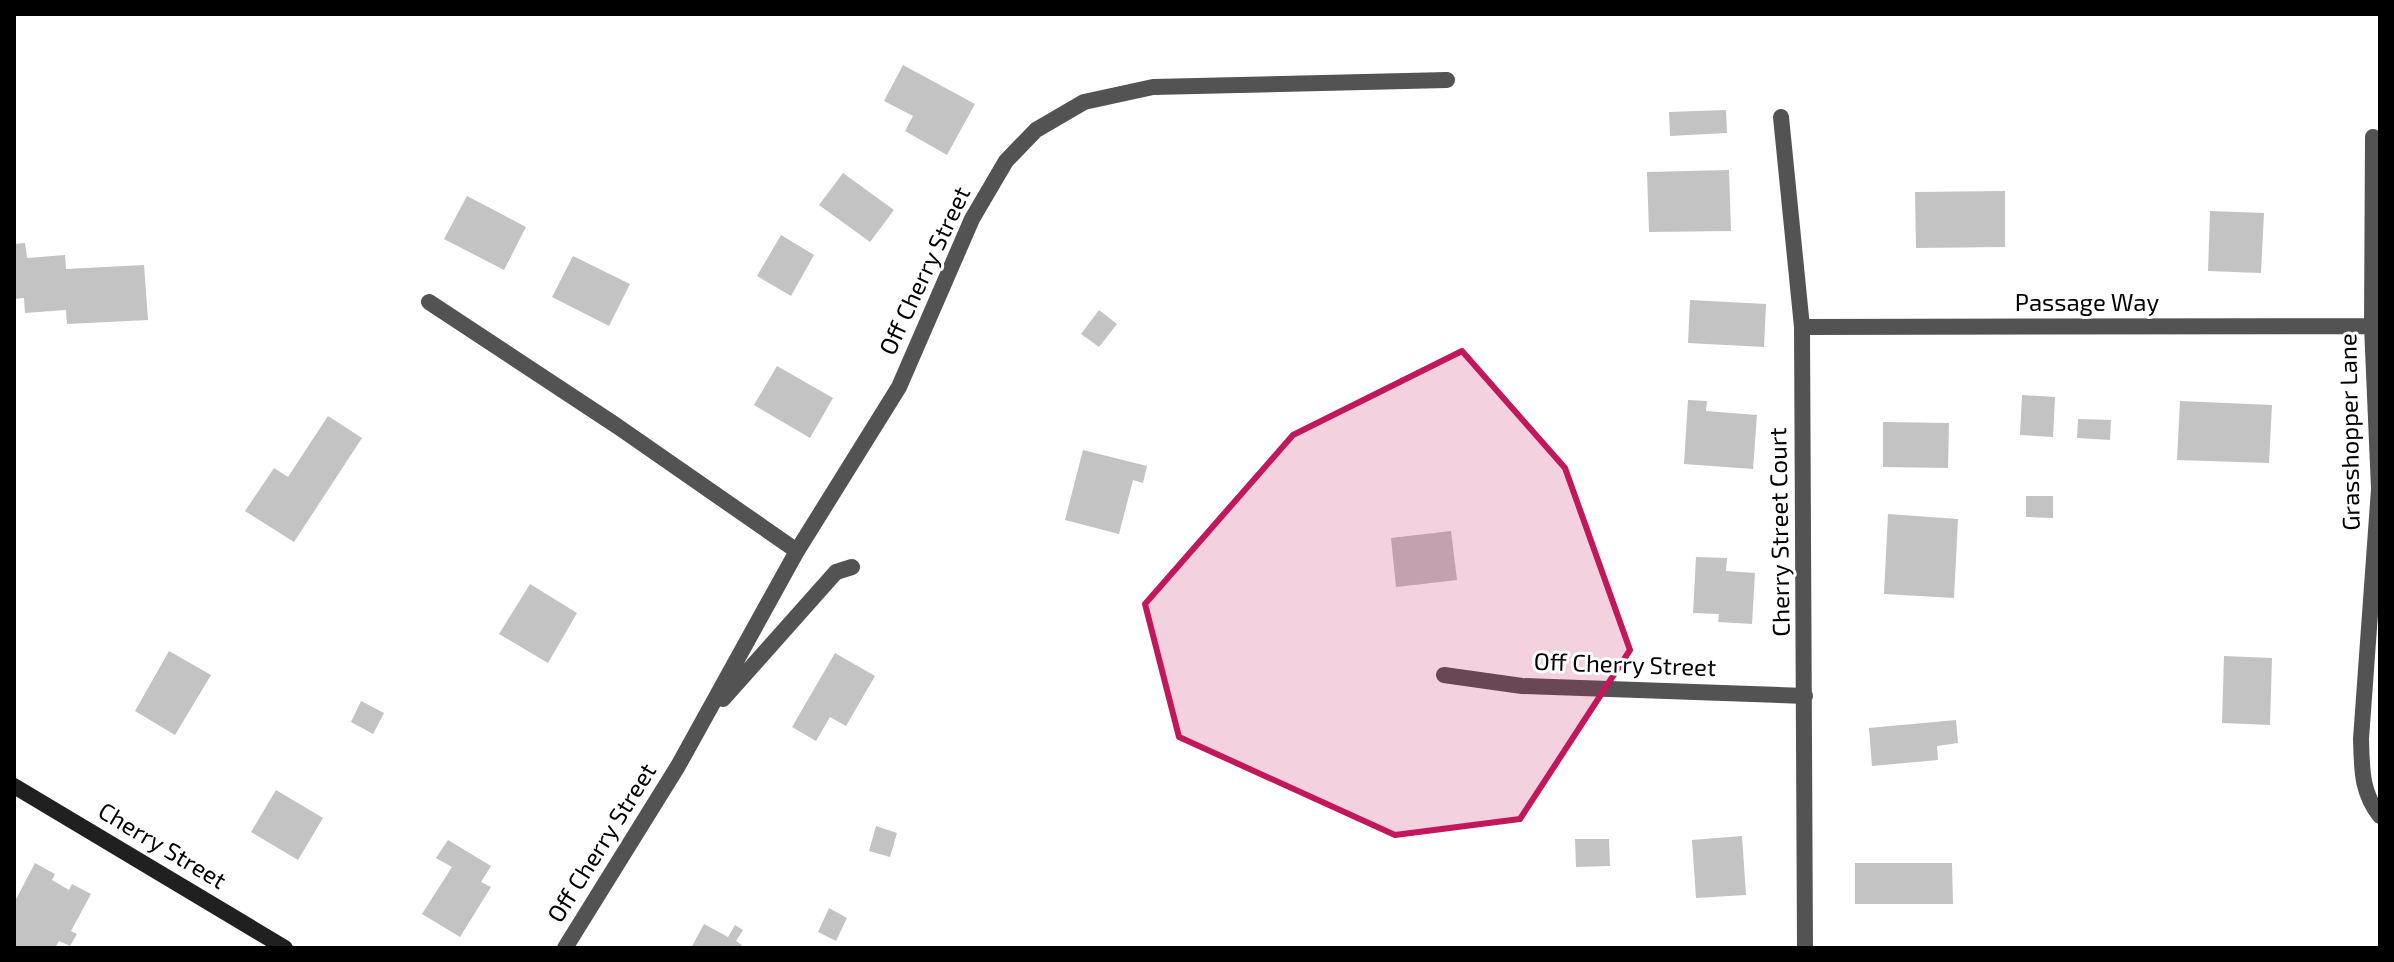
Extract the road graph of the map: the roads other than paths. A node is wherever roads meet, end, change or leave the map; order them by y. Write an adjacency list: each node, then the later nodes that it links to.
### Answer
1 (1447, 80): 7 (street, Off Cherry Street)
2 (1781, 117): 6 (street, Cherry Street Court)
3 (2373, 137): 5 (street, Grasshopper Lane)
4 (429, 302): 7 (street)
5 (2372, 326): 6 (street, Passage Way); 13 (street, Grasshopper Lane)
6 (1802, 327): 10 (street, Cherry Street Court)
7 (797, 551): 11 (street, Off Cherry Street)
8 (852, 567): 11 (street, Off Cherry Street)
9 (1444, 675): 10 (street, Off Cherry Street)
10 (1805, 696): 16 (street, Cherry Street Court)
11 (703, 722): 15 (street, Off Cherry Street)
12 (14, 786): 14 (main road, Cherry Street)
13 (2380, 816)
14 (285, 948)
15 (565, 948)
16 (1805, 948)

